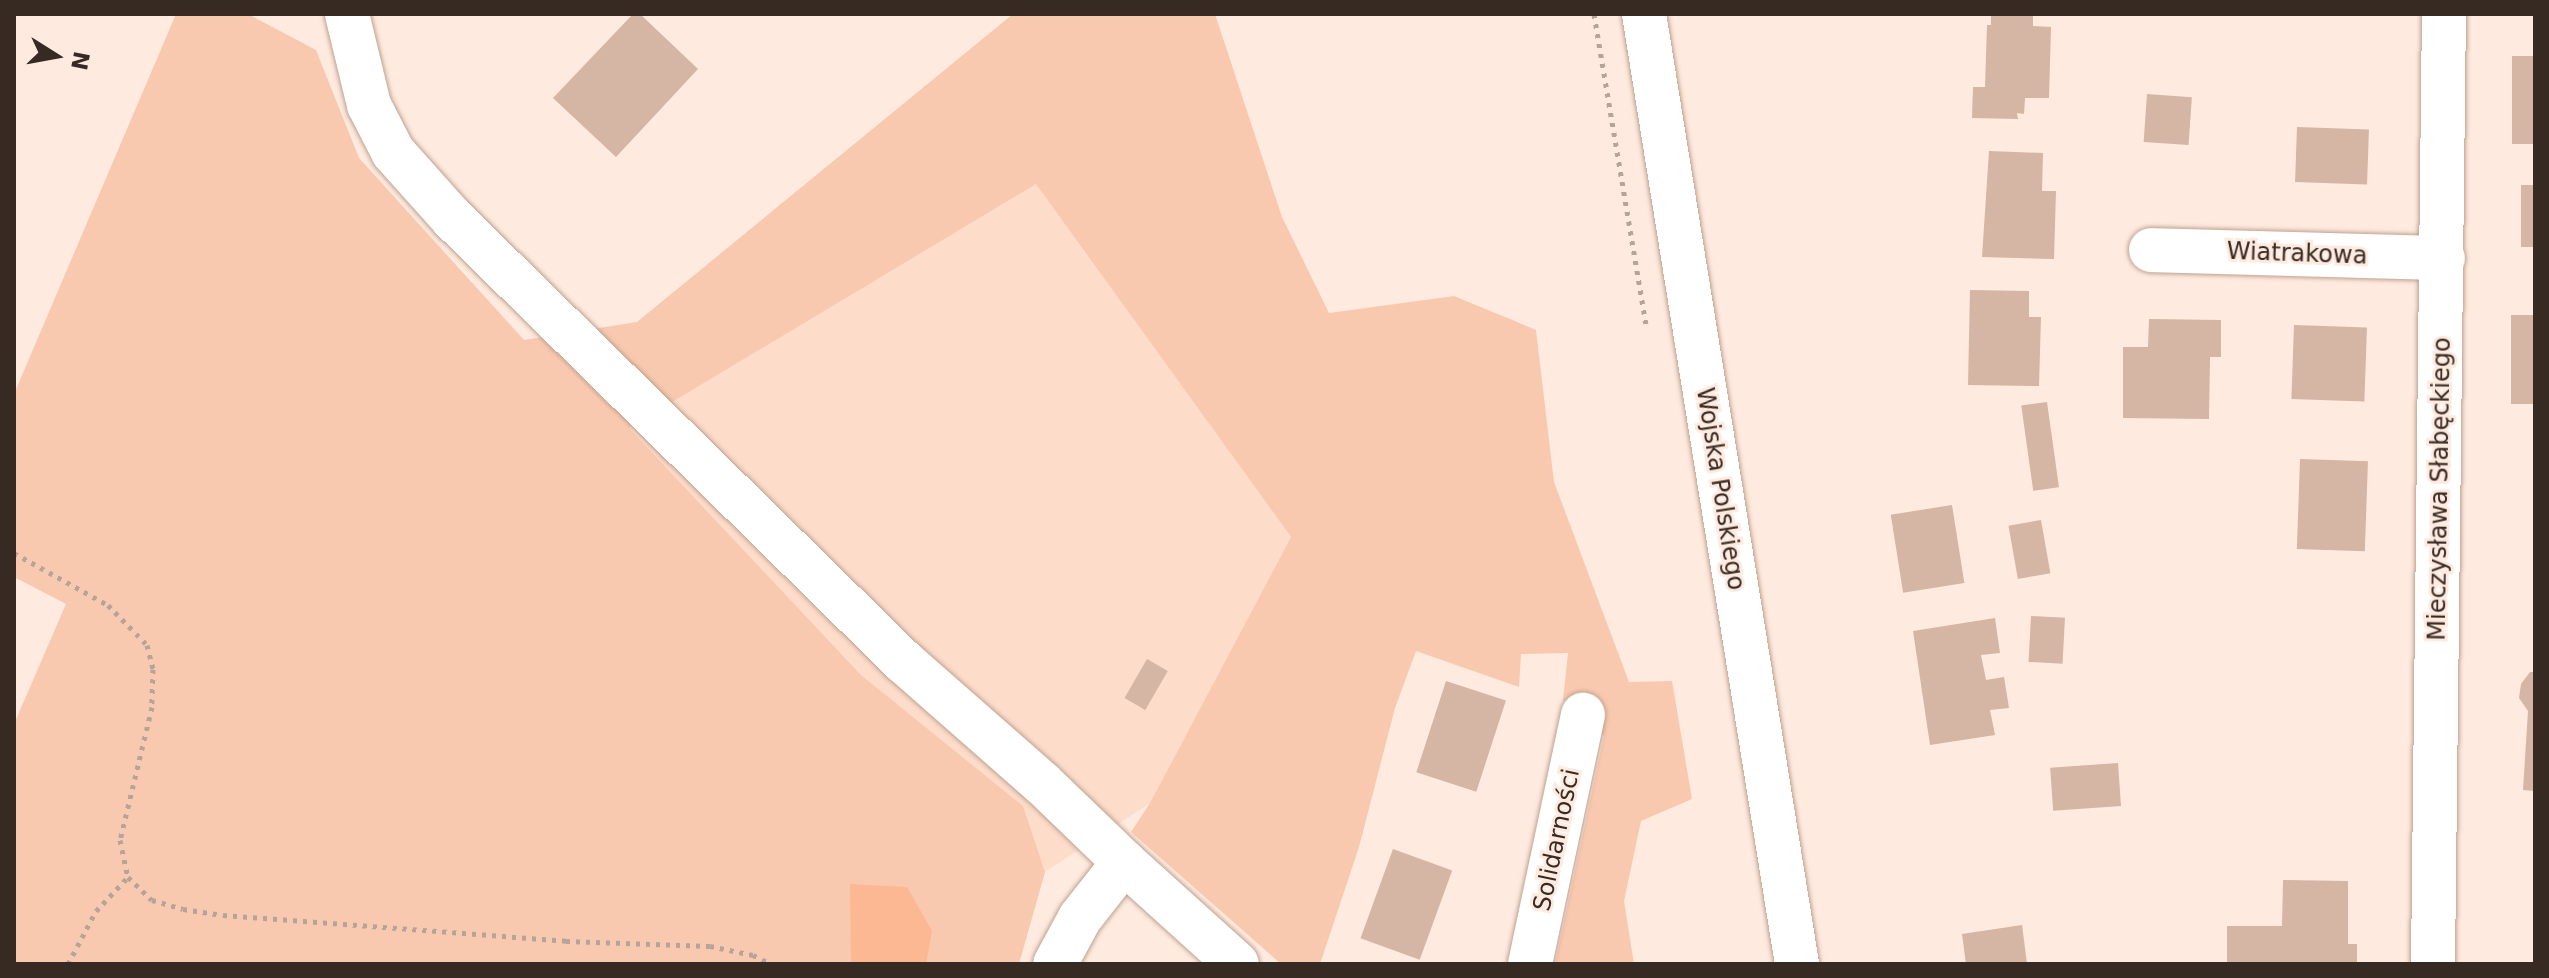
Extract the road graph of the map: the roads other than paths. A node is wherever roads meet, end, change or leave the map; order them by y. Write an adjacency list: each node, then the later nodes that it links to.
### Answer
1 (347, 14): 7 (street)
2 (1644, 14): 11 (street, Wojska Polskiego)
3 (2444, 14): 5 (street, Mieczysława Słabęckiego)
4 (2151, 250): 5 (street, Wiatrakowa)
5 (2443, 258): 12 (street, Mieczysława Słabęckiego)
6 (1583, 715): 10 (street, Solidarności)
7 (1124, 862): 8 (street); 9 (street)
8 (1055, 964)
9 (1237, 964)
10 (1530, 964)
11 (1797, 964)
12 (2433, 964)

